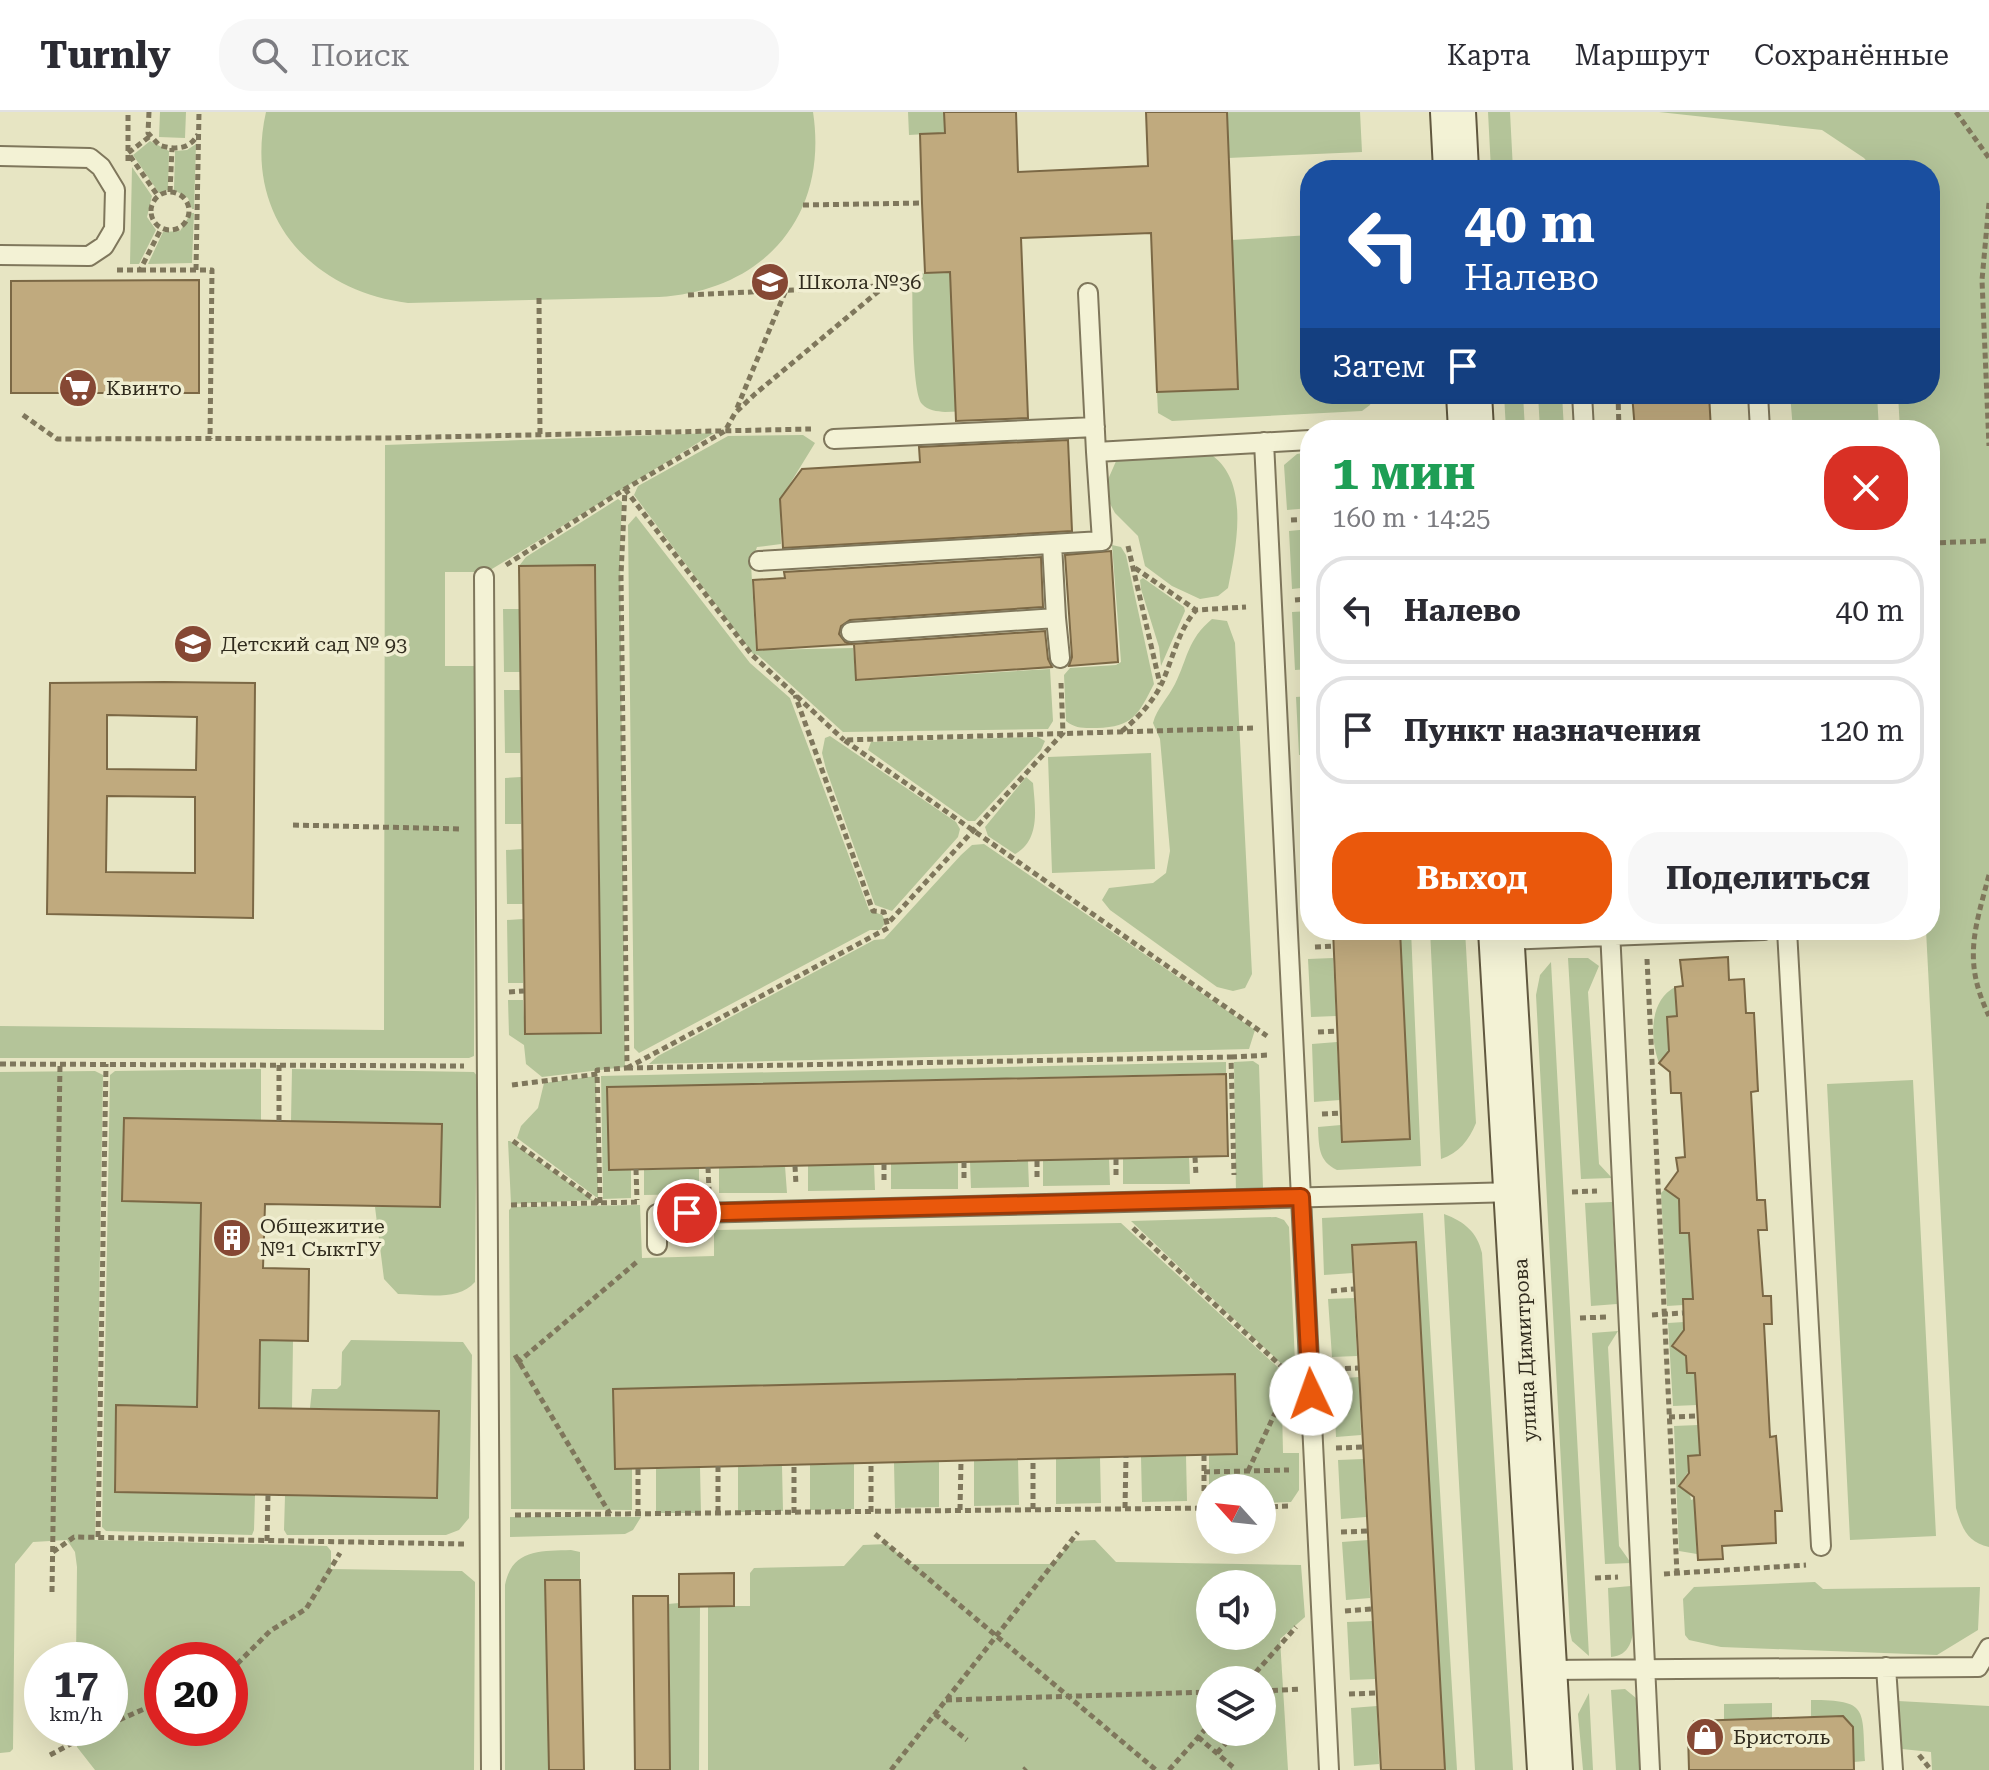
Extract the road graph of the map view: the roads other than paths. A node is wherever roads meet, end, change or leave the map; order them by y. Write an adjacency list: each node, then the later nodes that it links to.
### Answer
1 (1453, 112): 3 (street)
2 (0, 156): 4 (lane)
3 (1455, 160)
4 (0, 255)
5 (1088, 293): 6 (lane)
6 (1095, 427): 7 (lane); 10 (lane)
7 (834, 439)
8 (1300, 440): 9 (lane)
9 (1264, 442): 10 (lane); 21 (lane)
10 (1096, 452): 11 (lane)
11 (1052, 544): 12 (lane); 14 (lane)
12 (759, 561)
13 (484, 577): 28 (lane)
14 (1056, 618): 15 (lane); 16 (lane)
15 (851, 632)
16 (1060, 658)
17 (1501, 940): 20 (street, улица Димитрова)
18 (1610, 940): 26 (lane)
19 (1787, 940): 23 (lane)
20 (1516, 1192): 21 (lane); 27 (street, улица Димитрова)
21 (1301, 1197): 22 (lane); 29 (lane)
22 (657, 1245)
23 (1814, 1548)
24 (1989, 1648): 25 (lane)
25 (1886, 1667): 26 (lane); 32 (lane)
26 (1646, 1668): 27 (lane); 31 (lane)
27 (1544, 1670): 30 (street, улица Димитрова)
28 (491, 1770)
29 (1329, 1770)
30 (1550, 1770)
31 (1650, 1770)
32 (1893, 1770)

